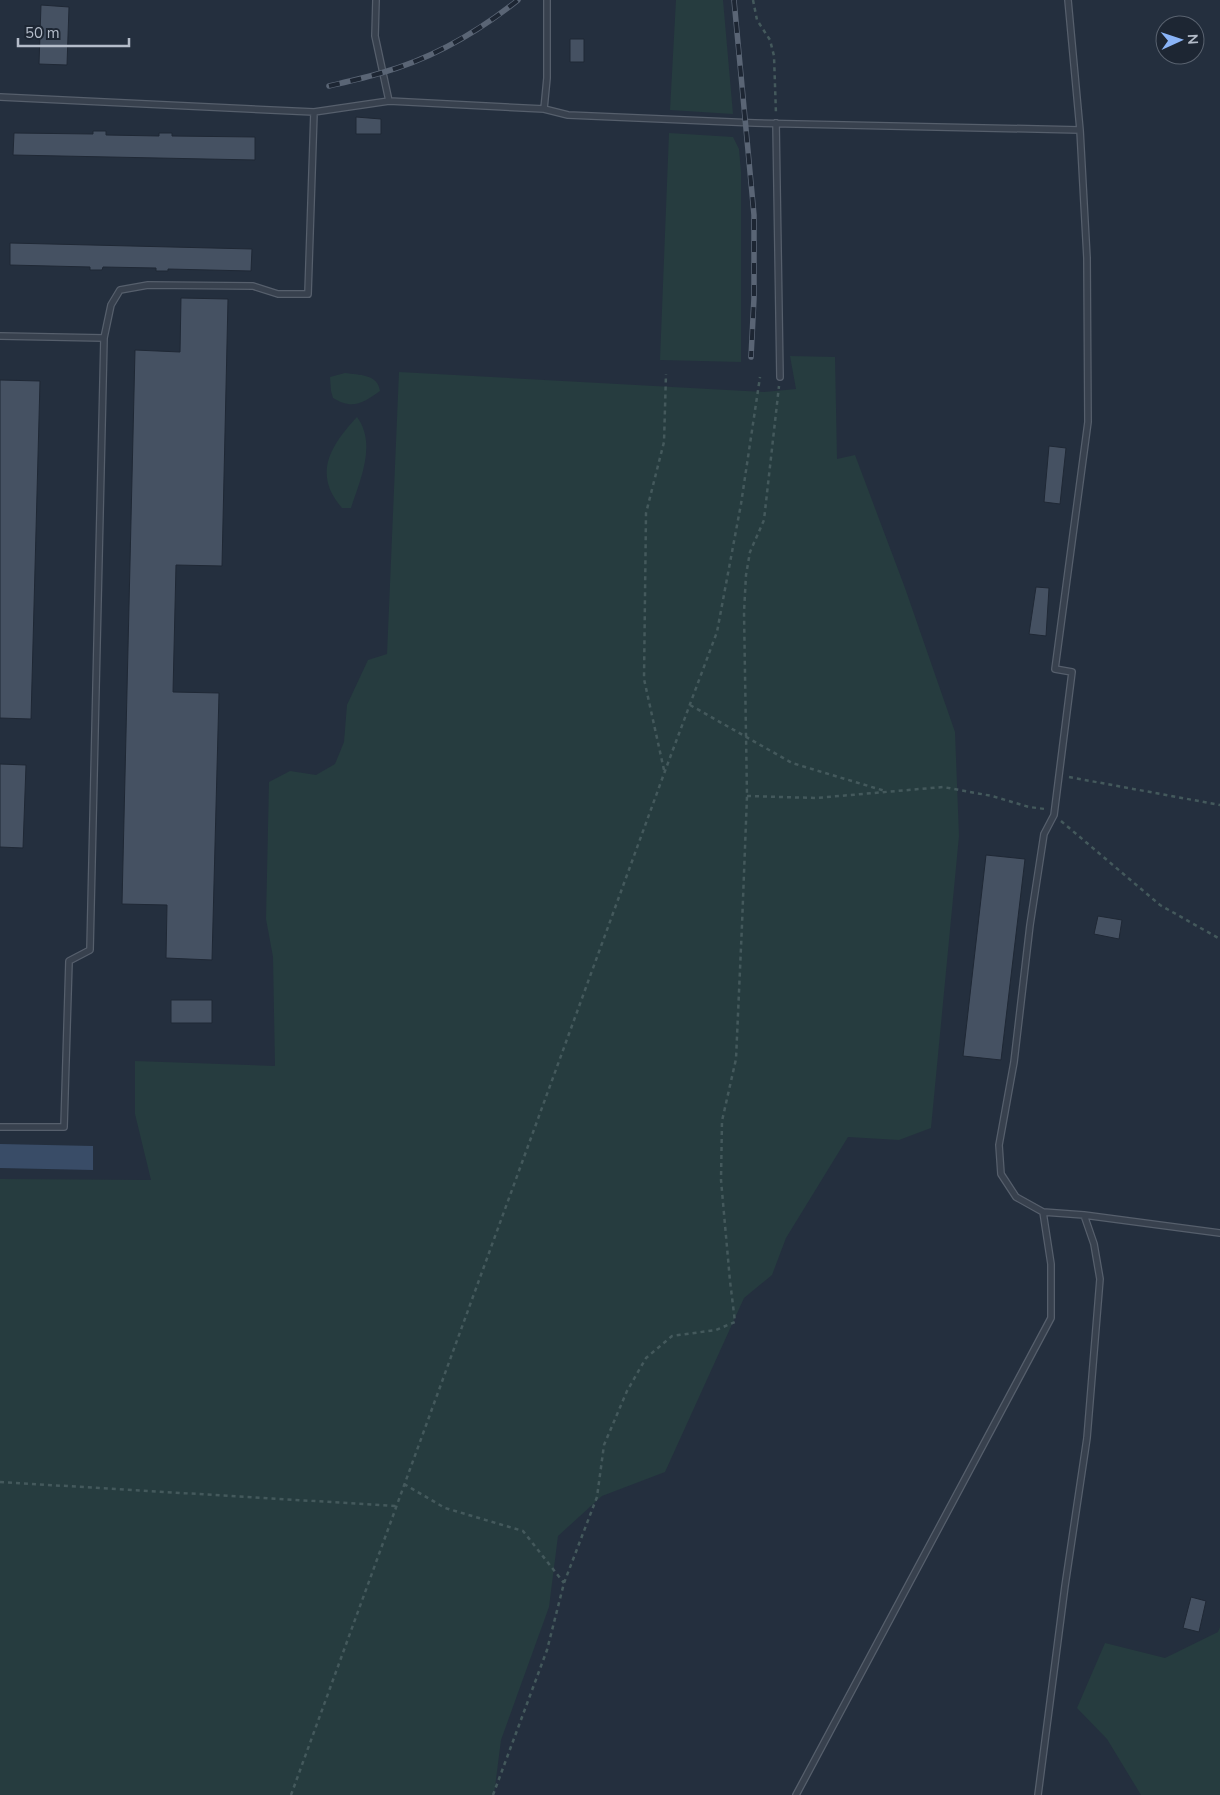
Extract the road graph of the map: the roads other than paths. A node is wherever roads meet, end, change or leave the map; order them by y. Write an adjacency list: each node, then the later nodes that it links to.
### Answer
1 (376, 0): 5 (lane)
2 (547, 0): 6 (lane)
3 (1068, 0): 9 (lane)
4 (0, 97): 7 (lane)
5 (389, 101): 6 (lane); 7 (lane)
6 (544, 109): 8 (lane)
7 (314, 112): 11 (lane)
8 (776, 123): 9 (lane); 12 (lane)
9 (1080, 130): 14 (lane)
10 (0, 336): 11 (lane)
11 (104, 338): 13 (lane)
12 (780, 377)
13 (0, 1127)
14 (1043, 1212): 15 (lane); 17 (lane)
15 (1084, 1215): 16 (lane); 18 (lane)
16 (1220, 1233)
17 (796, 1795)
18 (1038, 1795)

